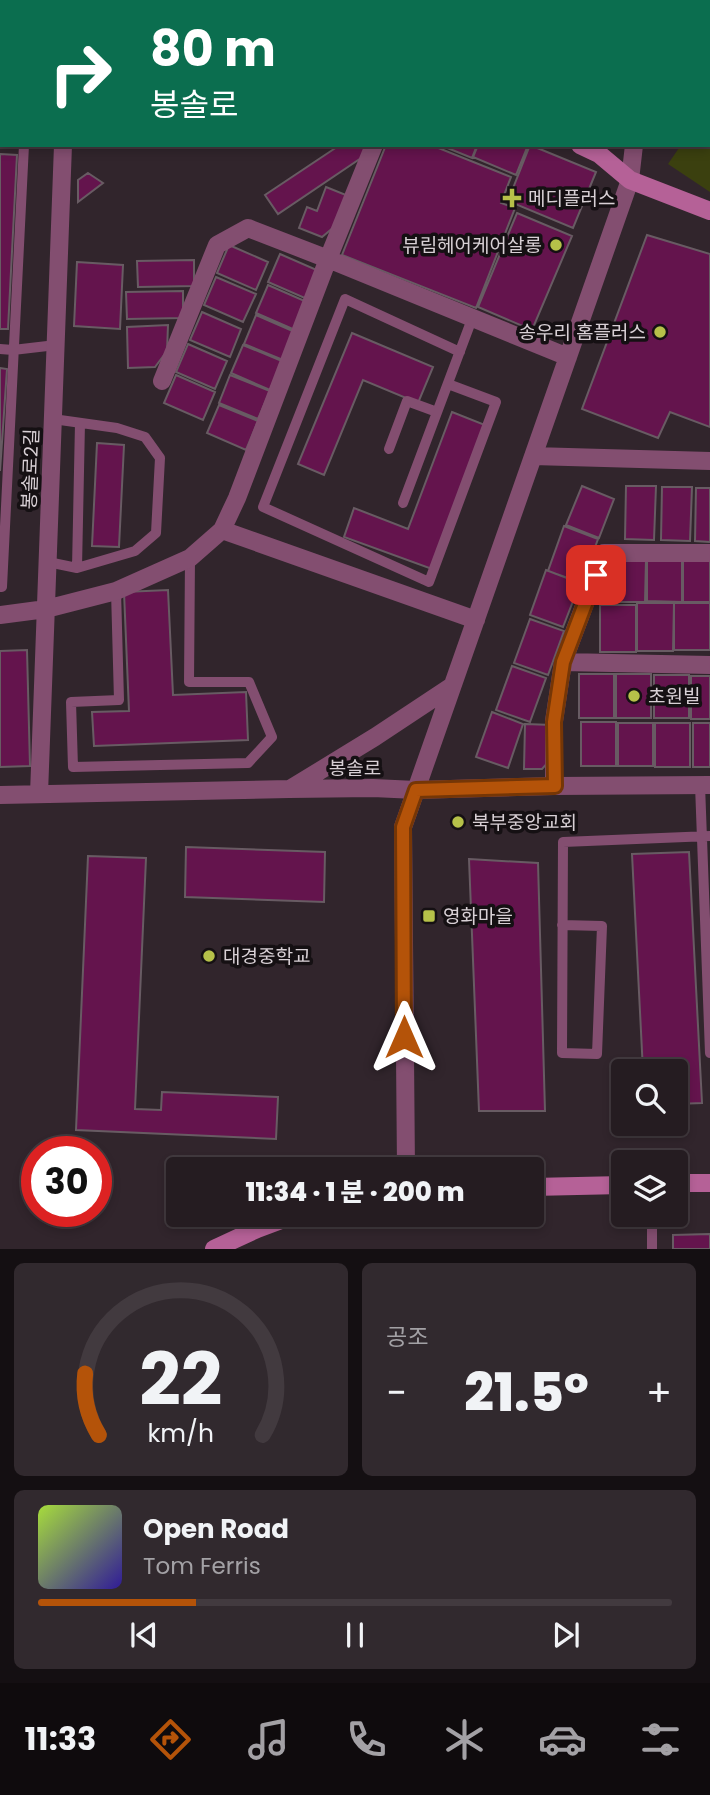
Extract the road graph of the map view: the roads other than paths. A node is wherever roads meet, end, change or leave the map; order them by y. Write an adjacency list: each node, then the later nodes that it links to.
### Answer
1 (24, 147): 12 (lane)
2 (63, 147): 10 (street, 봉솔로2길)
3 (373, 147): 8 (street)
4 (584, 147): 6 (main road)
5 (634, 147): 6 (street)
6 (630, 180): 7 (main road); 14 (street)
7 (710, 211)
8 (328, 258): 9 (street); 15 (street); 24 (street)
9 (472, 318): 13 (lane); 14 (street)
10 (56, 345): 12 (lane); 18 (street, 봉솔로2길)
11 (0, 349): 12 (lane)
12 (13, 350): 29 (lane)
13 (460, 352): 16 (lane); 16 (lane)
14 (568, 358): 21 (street)
15 (162, 381)
16 (448, 384): 17 (lane)
17 (437, 412): 20 (lane); 23 (lane)
18 (53, 419): 19 (lane); 27 (street, 봉솔로2길)
19 (80, 423): 28 (lane); 28 (lane)
20 (389, 449)
21 (533, 456): 22 (street); 33 (street)
22 (710, 461)
23 (403, 503)
24 (222, 530): 26 (street); 33 (street)
25 (710, 553): 34 (street)
26 (190, 558): 30 (street); 30 (lane)
27 (48, 562): 28 (lane); 31 (street, 봉솔로2길)
28 (77, 568)
29 (0, 587)
30 (116, 591): 31 (street)
31 (46, 609): 32 (street); 41 (street, 봉솔로2길)
32 (0, 615)
33 (475, 620): 36 (street)
34 (563, 662): 35 (street); 38 (street)
35 (710, 665)
36 (452, 686): 39 (street); 40 (street)
37 (705, 785): 38 (street, 봉솔로); 43 (lane)
38 (555, 786): 40 (street, 봉솔로)
39 (289, 789): 40 (street, 봉솔로); 41 (street, 봉솔로)
40 (416, 790): 47 (street)
41 (39, 794): 42 (street, 봉솔로)
42 (0, 795)
43 (706, 837): 44 (lane); 45 (lane)
44 (562, 925): 44 (lane)
45 (708, 933): 46 (lane)
46 (710, 1053)
47 (406, 1157)
48 (688, 1183): 49 (main road)
49 (710, 1183)
50 (611, 1185): 51 (main road)
51 (544, 1187)
52 (262, 1227): 54 (main road)
53 (652, 1227): 55 (lane)
54 (214, 1249)
55 (652, 1249)

